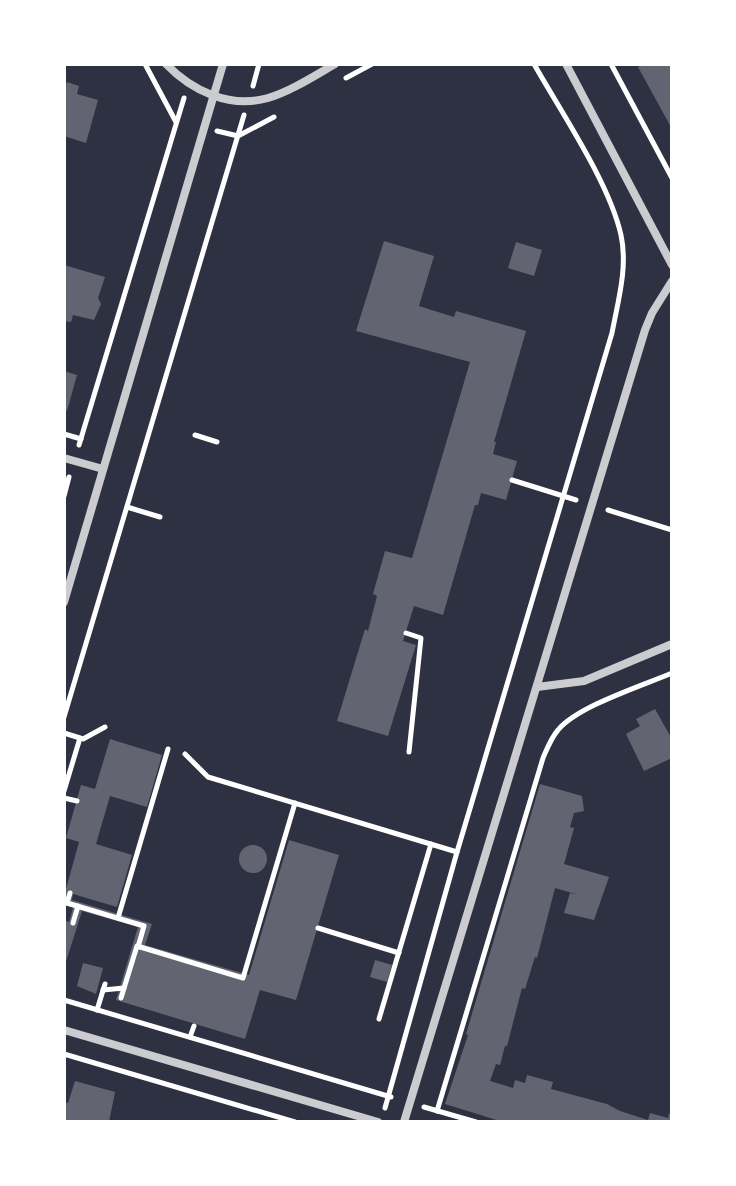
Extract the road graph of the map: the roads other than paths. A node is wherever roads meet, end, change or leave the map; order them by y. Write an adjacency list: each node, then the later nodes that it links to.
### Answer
1 (166, 64): 5 (street)
2 (223, 64): 5 (street)
3 (335, 64): 5 (street)
4 (566, 64): 6 (street)
5 (213, 96): 9 (street)
6 (672, 265)
7 (672, 281): 12 (street)
8 (64, 458): 9 (street)
9 (103, 469): 10 (street)
10 (64, 602)
11 (672, 644): 12 (street)
12 (537, 687): 15 (street)
13 (64, 1030): 14 (street)
14 (378, 1122)
15 (404, 1122)

